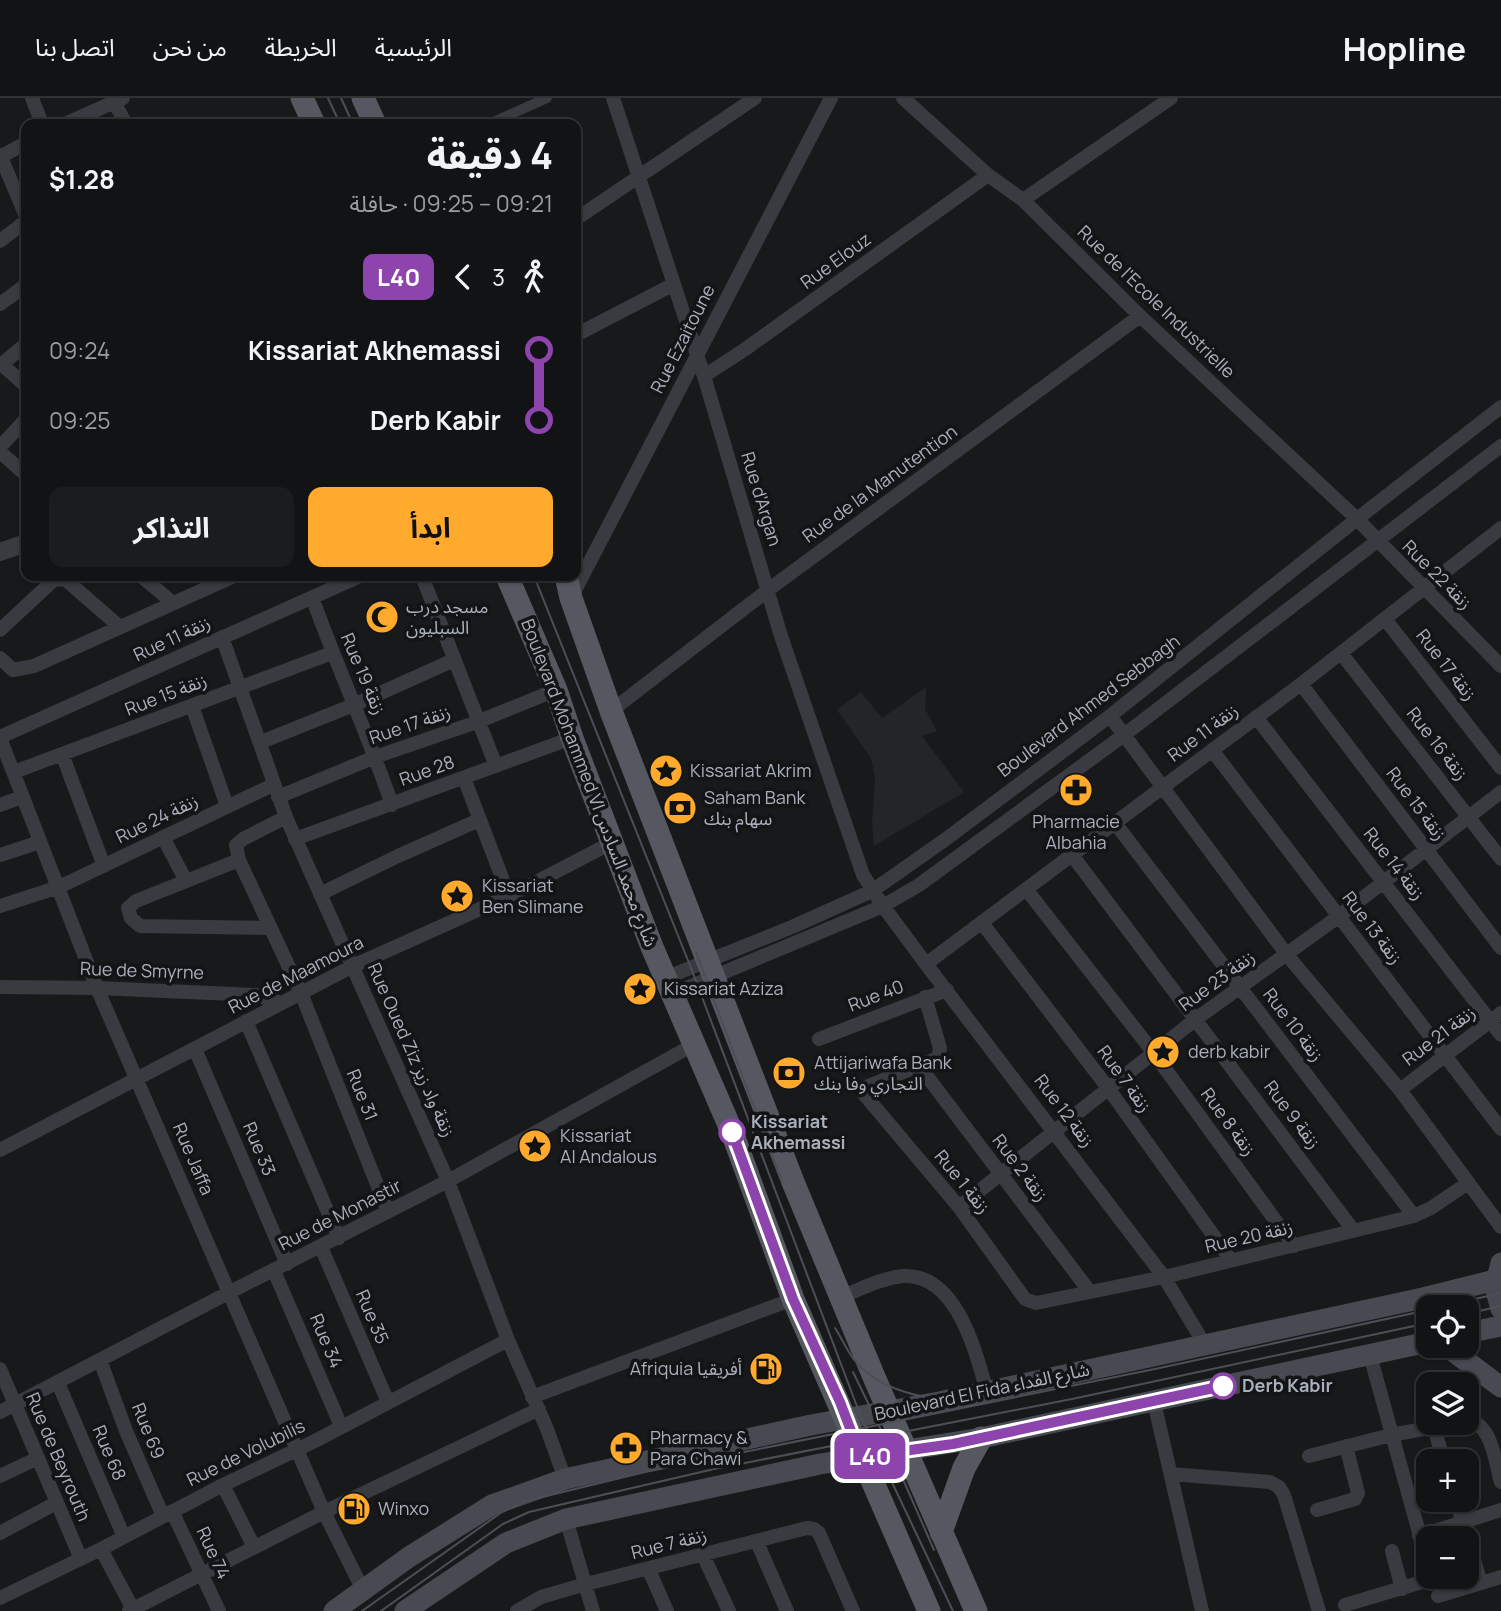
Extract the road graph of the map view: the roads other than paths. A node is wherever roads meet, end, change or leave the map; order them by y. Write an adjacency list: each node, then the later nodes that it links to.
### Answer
1 (32, 98): 11 (street)
2 (302, 98): 14 (main road)
3 (363, 98): 15 (main road)
4 (547, 98): 16 (street)
5 (613, 98): 20 (street, Rue d'Argan)
6 (755, 98): 20 (street)
7 (831, 98): 32 (street, Rue Ezaitoune)
8 (903, 98): 19 (street, Rue de l'Ecole Industrielle)
9 (1171, 98): 21 (street)
10 (119, 100): 12 (street); 13 (street)
11 (40, 119)
12 (76, 119)
13 (125, 119)
14 (312, 119)
15 (372, 119)
16 (500, 119)
17 (21, 146): 18 (street)
18 (0, 156): 22 (street)
19 (988, 175): 21 (street, Rue de l'Ecole Industrielle); 34 (street, Rue Elouz)
20 (640, 177): 23 (street); 26 (street, Rue d'Argan)
21 (1023, 200): 29 (street, Rue de l'Ecole Industrielle)
22 (21, 207)
23 (581, 216)
24 (21, 223): 25 (street)
25 (0, 241)
26 (674, 284): 30 (street); 32 (street, Rue d'Argan)
27 (21, 289): 28 (street)
28 (0, 304)
29 (1140, 316): 41 (street, Rue de l'Ecole Industrielle); 56 (street, Rue de la Manutention)
30 (581, 332)
31 (21, 348): 33 (street)
32 (697, 354): 34 (street, Rue d'Argan); 46 (street, Rue Ezaitoune)
33 (1, 364): 35 (street)
34 (704, 376): 56 (street, Rue d'Argan)
35 (21, 382)
36 (1501, 407): 41 (street, Boulevard Ahmed Sebbagh)
37 (21, 425): 39 (street)
38 (1501, 446): 43 (street, Boulevard Ahmed Sebbagh)
39 (0, 449): 40 (street)
40 (7, 466)
41 (1357, 519): 43 (street, Rue de l'Ecole Industrielle); 63 (street, Boulevard Ahmed Sebbagh)
42 (1501, 528): 55 (street, Rue 11 زنقة)
43 (1376, 541): 55 (street, Rue 22 زنقة); 68 (street, Boulevard Ahmed Sebbagh)
44 (21, 545): 45 (street)
45 (0, 552)
46 (581, 564)
47 (52, 581): 61 (street)
48 (67, 581): 60 (street)
49 (147, 581): 58 (street)
50 (216, 581): 58 (street)
51 (349, 581): 57 (street, Rue 11 زنقة)
52 (424, 581): 67 (street)
53 (510, 581): 72 (main road, Boulevard Mohammed VI شارع محمد السادس)
54 (568, 587): 75 (main road)
55 (1423, 589): 59 (street, Rue 11 زنقة); 69 (street, Rue 22 زنقة)
56 (768, 590): 75 (street, Rue de la Manutention); 117 (street, Rue d'Argan)
57 (312, 597): 62 (street, Rue 11 زنقة); 64 (street, Rue 19 زنقة)
58 (173, 603): 60 (street)
59 (1385, 618): 65 (street, Rue 11 زنقة); 89 (street, Rue 17 زنقة)
60 (120, 627): 66 (street)
61 (0, 630)
62 (222, 636): 71 (street, Rue Oued Ziz زنقة واد زيز); 80 (street, Rue 11 زنقة)
63 (1198, 647): 68 (street); 76 (street, Boulevard Ahmed Sebbagh)
64 (332, 653): 71 (street, Rue 15 زنقة); 73 (street, Rue 19 زنقة)
65 (1341, 653): 70 (street, Rue 11 زنقة); 99 (street, Rue 16 زنقة)
66 (0, 658)
67 (454, 660): 73 (street); 78 (street)
68 (1213, 666): 79 (street, Boulevard Ahmed Sebbagh)
69 (1501, 666)
70 (1301, 684): 77 (street, Rue 11 زنقة); 107 (street, Rue 15 زنقة)
71 (241, 687): 74 (street, Rue 15 زنقة); 82 (street, Rue Oued Ziz زنقة واد زيز)
72 (556, 690): 78 (street, Rue 17 زنقة); 81 (main road, Boulevard Mohammed VI شارع محمد السادس)
73 (355, 704): 82 (street); 86 (street, Rue 19 زنقة)
74 (192, 706): 85 (street, Rue 15 زنقة); 98 (street)
75 (611, 711): 131 (main road)
76 (1110, 716): 79 (street); 83 (street, Boulevard Ahmed Sebbagh)
77 (1256, 717): 84 (street, Rue 11 زنقة); 114 (street, Rue 14 زنقة)
78 (477, 722): 86 (street, Rue 17 زنقة); 87 (street)
79 (1124, 735): 88 (street, Boulevard Ahmed Sebbagh); 92 (street)
80 (0, 738): 90 (street, Rue Jaffa)
81 (572, 738): 87 (street, Rue 28); 106 (main road, Boulevard Mohammed VI شارع محمد السادس)
82 (261, 742): 93 (street, Rue Oued Ziz زنقة واد زيز)
83 (1066, 748): 88 (street); 117 (street, Boulevard Ahmed Sebbagh)
84 (1212, 750): 92 (street, Rue 11 زنقة); 122 (street, Rue 13 زنقة)
85 (62, 754): 90 (street, Rue 15 زنقة); 112 (street)
86 (375, 757): 93 (street, Rue 17 زنقة); 97 (street, Rue 19 زنقة)
87 (496, 766): 91 (street, Rue 28)
88 (1080, 767): 121 (street, Boulevard Ahmed Sebbagh)
89 (1501, 768)
90 (14, 772): 95 (street, Rue Jaffa)
91 (464, 778): 97 (street, Rue 28); 101 (street)
92 (1163, 787): 102 (street, Rue 11 زنقة); 128 (street)
93 (276, 791): 98 (street, Rue 24 زنقة); 100 (street, Rue Oued Ziz زنقة واد زيز)
94 (1501, 792): 99 (street, Rue 23 زنقة)
95 (22, 797): 96 (street); 105 (street, Rue Jaffa)
96 (0, 805)
97 (392, 805): 104 (street, Rue 28)
98 (227, 806): 103 (street, Rue 24 زنقة)
99 (1469, 816): 107 (street, Rue 23 زنقة); 111 (street, Rue 16 زنقة)
100 (286, 817): 104 (street, Rue Oued Ziz زنقة واد زيز); 108 (street)
101 (479, 820): 118 (street); 119 (street)
102 (1115, 823): 110 (street, Rue 11 زنقة); 134 (street, Rue 10 زنقة)
103 (163, 837): 112 (street, Rue 24 زنقة); 113 (street)
104 (295, 839): 118 (street, Rue Oued Ziz زنقة واد زيز)
105 (40, 842): 109 (street); 115 (street, Rue Jaffa)
106 (613, 842): 119 (street, Rue de Maamoura); 132 (main road, Boulevard Mohammed VI شارع محمد السادس)
107 (1426, 849): 114 (street, Rue 23 زنقة); 127 (street, Rue 15 زنقة)
108 (237, 852): 113 (street); 125 (street, Rue 31)
109 (0, 855)
110 (1072, 855): 116 (street, Rue 11 زنقة); 141 (street, Rue 9 زنقة)
111 (1501, 859)
112 (104, 866): 115 (street, Rue 24 زنقة)
113 (187, 881): 125 (street)
114 (1384, 882): 122 (street, Rue 23 زنقة); 140 (street, Rue 14 زنقة)
115 (59, 887): 120 (street); 135 (street, Rue Jaffa)
116 (1026, 889): 123 (street, Rue 11 زنقة); 147 (street, Rue 8 زنقة)
117 (872, 891): 121 (street, Rue d'Argan); 124 (street, Boulevard Ahmed Sebbagh)
118 (320, 894): 130 (street, Rue Oued Ziz زنقة واد زيز)
119 (509, 896): 130 (street, Rue de Maamoura)
120 (0, 906)
121 (883, 906): 126 (street, Boulevard Ahmed Sebbagh); 129 (street, Rue 12 زنقة)
122 (1338, 917): 128 (street, Rue 23 زنقة); 148 (street, Rue 13 زنقة)
123 (982, 923): 129 (street, Rue 11 زنقة); 151 (street, Rue 7 زنقة)
124 (792, 927): 126 (street); 131 (street, Boulevard Ahmed Sebbagh)
125 (271, 928): 137 (street, Rue 31)
126 (799, 942): 131 (street, Boulevard Ahmed Sebbagh)
127 (1501, 948)
128 (1287, 955): 134 (street, Rue 23 زنقة); 152 (street)
129 (926, 964): 136 (street, Rue 12 زنقة)
130 (353, 966): 137 (street, Rue de Maamoura); 157 (street, Rue Oued Ziz زنقة واد زيز)
131 (712, 970): 132 (street, Boulevard Ahmed Sebbagh); 174 (main road)
132 (668, 986): 145 (main road, Boulevard Mohammed VI شارع محمد السادس)
133 (0, 987): 135 (street, Rue de Smyrne)
134 (1240, 987): 141 (street, Rue 23 زنقة); 161 (street, Rue 10 زنقة)
135 (97, 988): 139 (street, Rue de Smyrne); 150 (street, Rue Jaffa)
136 (947, 990): 138 (street, Rue 40); 154 (street, Rue 12 زنقة)
137 (301, 993): 139 (street, Rue de Maamoura); 160 (street, Rue 31)
138 (925, 997): 144 (street, Rue 40); 149 (street)
139 (281, 1003): 142 (street, Rue de Maamoura)
140 (1495, 1017): 143 (street, Rue 14 زنقة); 148 (street, Rue 21 زنقة)
141 (1196, 1019): 147 (street, Rue 23 زنقة); 163 (street, Rue 9 زنقة)
142 (246, 1021): 146 (street, Rue de Maamoura); 164 (street)
143 (1501, 1035)
144 (819, 1039)
145 (693, 1045): 157 (street, Rue de Monastir); 175 (main road, Boulevard Mohammed VI شارع محمد السادس)
146 (195, 1049): 150 (street, Rue de Maamoura); 168 (street, Rue 33)
147 (1153, 1052): 151 (street, Rue 23 زنقة); 165 (street, Rue 8 زنقة)
148 (1445, 1055): 152 (street, Rue 21 زنقة); 153 (street, Rue 13 زنقة)
149 (920, 1067): 156 (street, Rue 2 زنقة); 159 (street, Rue 1 زنقة)
150 (137, 1077): 155 (street, Rue de Maamoura); 172 (street, Rue Jaffa)
151 (1108, 1088): 154 (street, Rue 23 زنقة); 167 (street, Rue 7 زنقة)
152 (1400, 1090): 158 (street)
153 (1501, 1129)
154 (1054, 1130): 156 (street, Rue 23 زنقة); 171 (street, Rue 12 زنقة)
155 (0, 1150)
156 (999, 1174): 159 (street, Rue 23 زنقة); 173 (street, Rue 2 زنقة)
157 (448, 1181): 160 (street, Rue de Monastir); 180 (street, Rue Oued Ziz زنقة واد زيز)
158 (1468, 1183): 161 (street, Rue 20 زنقة); 162 (street)
159 (959, 1207): 176 (street, Rue 1 زنقة)
160 (388, 1212): 164 (street, Rue de Monastir)
161 (1414, 1216): 163 (street, Rue 20 زنقة)
162 (1501, 1227)
163 (1353, 1230): 165 (street, Rue 20 زنقة)
164 (339, 1238): 166 (street, Rue de Monastir)
165 (1294, 1246): 167 (street, Rue 20 زنقة)
166 (321, 1247): 168 (street, Rue de Monastir); 190 (street, Rue 35)
167 (1231, 1260): 171 (street, Rue 20 زنقة)
168 (287, 1264): 169 (street, Rue de Monastir)
169 (274, 1271): 172 (street, Rue de Monastir); 198 (street, Rue 34)
170 (1498, 1271): 177 (main road); 181 (main road, Boulevard El Fida شارع الفداء)
171 (1164, 1277): 173 (street, Rue 20 زنقة); 181 (street, Rue 12 زنقة)
172 (230, 1292): 185 (street, Rue de Monastir); 203 (street, Rue Jaffa)
173 (1090, 1292): 176 (street, Rue 20 زنقة)
174 (841, 1297): 189 (street); 195 (main road)
175 (793, 1299): 192 (street); 196 (main road, Boulevard Mohammed VI شارع محمد السادس)
176 (1030, 1302)
177 (1501, 1309)
178 (1501, 1326): 179 (main road)
179 (1479, 1330)
180 (508, 1340): 190 (street, Rue de Volubilis); 192 (street, Rue Oued Ziz زنقة واد زيز)
181 (1205, 1345): 189 (main road, Boulevard El Fida شارع الفداء)
182 (1416, 1345): 183 (main road)
183 (1370, 1355): 191 (main road); 200 (street)
184 (1462, 1358): 188 (main road)
185 (100, 1360): 187 (street, Rue de Monastir); 218 (street, Rue 69)
186 (0, 1369): 193 (street, Rue de Beyrouth)
187 (58, 1383): 193 (street, Rue de Monastir); 225 (street, Rue 68)
188 (1501, 1387)
189 (987, 1392): 195 (main road, Boulevard El Fida شارع الفداء)
190 (387, 1402): 198 (street, Rue de Volubilis)
191 (1154, 1402): 201 (main road); 208 (street)
192 (536, 1403): 210 (street, Rue Oued Ziz زنقة واد زيز); 216 (street)
193 (15, 1405): 194 (street, Rue de Monastir); 207 (street, Rue de Beyrouth)
194 (0, 1412)
195 (889, 1412): 196 (main road, Boulevard El Fida شارع الفداء); 204 (main road)
196 (847, 1419): 206 (main road, Boulevard Mohammed VI شارع محمد السادس); 210 (main road, Boulevard El Fida شارع الفداء)
197 (1479, 1424): 211 (street)
198 (341, 1426): 203 (street, Rue de Volubilis)
199 (1416, 1432): 200 (street)
200 (1391, 1435): 202 (street); 221 (street)
201 (981, 1438): 204 (main road); 223 (main road)
202 (1346, 1446): 205 (street); 214 (street)
203 (297, 1449): 212 (street, Rue de Volubilis); 216 (street, Rue Jaffa)
204 (906, 1450): 206 (main road); 223 (main road)
205 (1309, 1456)
206 (861, 1457): 219 (main road); 255 (main road, Boulevard Mohammed VI شارع محمد السادس)
207 (38, 1458): 209 (street); 213 (street, Rue de Beyrouth)
208 (1171, 1474): 257 (street); 258 (street)
209 (0, 1476)
210 (565, 1479): 240 (main road, Boulevard El Fida شارع الفداء)
211 (1501, 1482)
212 (223, 1485): 218 (street, Rue de Volubilis); 227 (street)
213 (56, 1503): 224 (street); 231 (street, Rue de Beyrouth)
214 (1317, 1510)
215 (1501, 1510): 220 (street)
216 (324, 1512): 227 (street); 240 (street, Rue Jaffa)
217 (1460, 1512): 220 (street)
218 (168, 1513): 225 (street, Rue de Volubilis); 233 (street, Rue 74)
219 (566, 1519): 237 (street); 248 (main road)
220 (1463, 1522): 222 (street); 236 (street)
221 (1416, 1526)
222 (1450, 1526)
223 (942, 1532): 256 (main road)
224 (0, 1533)
225 (124, 1537): 228 (street, Rue de Volubilis)
226 (757, 1542): 230 (street, Rue 7 زنقة); 253 (street); 254 (street, Rue 7 زنقة)
227 (254, 1547): 233 (street)
228 (101, 1549): 231 (street, Rue de Volubilis); 245 (street)
229 (1392, 1551): 238 (street)
230 (703, 1555): 232 (street, Rue 7 زنقة); 252 (street)
231 (81, 1559): 242 (street, Rue de Volubilis)
232 (649, 1570): 237 (street, Rue 7 زنقة); 251 (street)
233 (201, 1573): 245 (street); 246 (street, Rue 74)
234 (1501, 1577): 236 (street)
235 (1416, 1582): 238 (street)
236 (1481, 1583): 241 (street)
237 (586, 1584): 243 (street, Rue 7 زنقة); 250 (street)
238 (1402, 1589): 244 (street)
239 (1436, 1589): 241 (street)
240 (363, 1590): 247 (main road, Boulevard El Fida شارع الفداء)
241 (1438, 1596): 259 (street)
242 (0, 1598)
243 (544, 1604): 249 (street)
244 (1345, 1605)
245 (132, 1610)
246 (219, 1611)
247 (334, 1611)
248 (405, 1611)
249 (517, 1611)
250 (593, 1611)
251 (667, 1611)
252 (729, 1611)
253 (787, 1611)
254 (853, 1611)
255 (929, 1611)
256 (976, 1611)
257 (1202, 1611)
258 (1319, 1611)
259 (1442, 1611)

